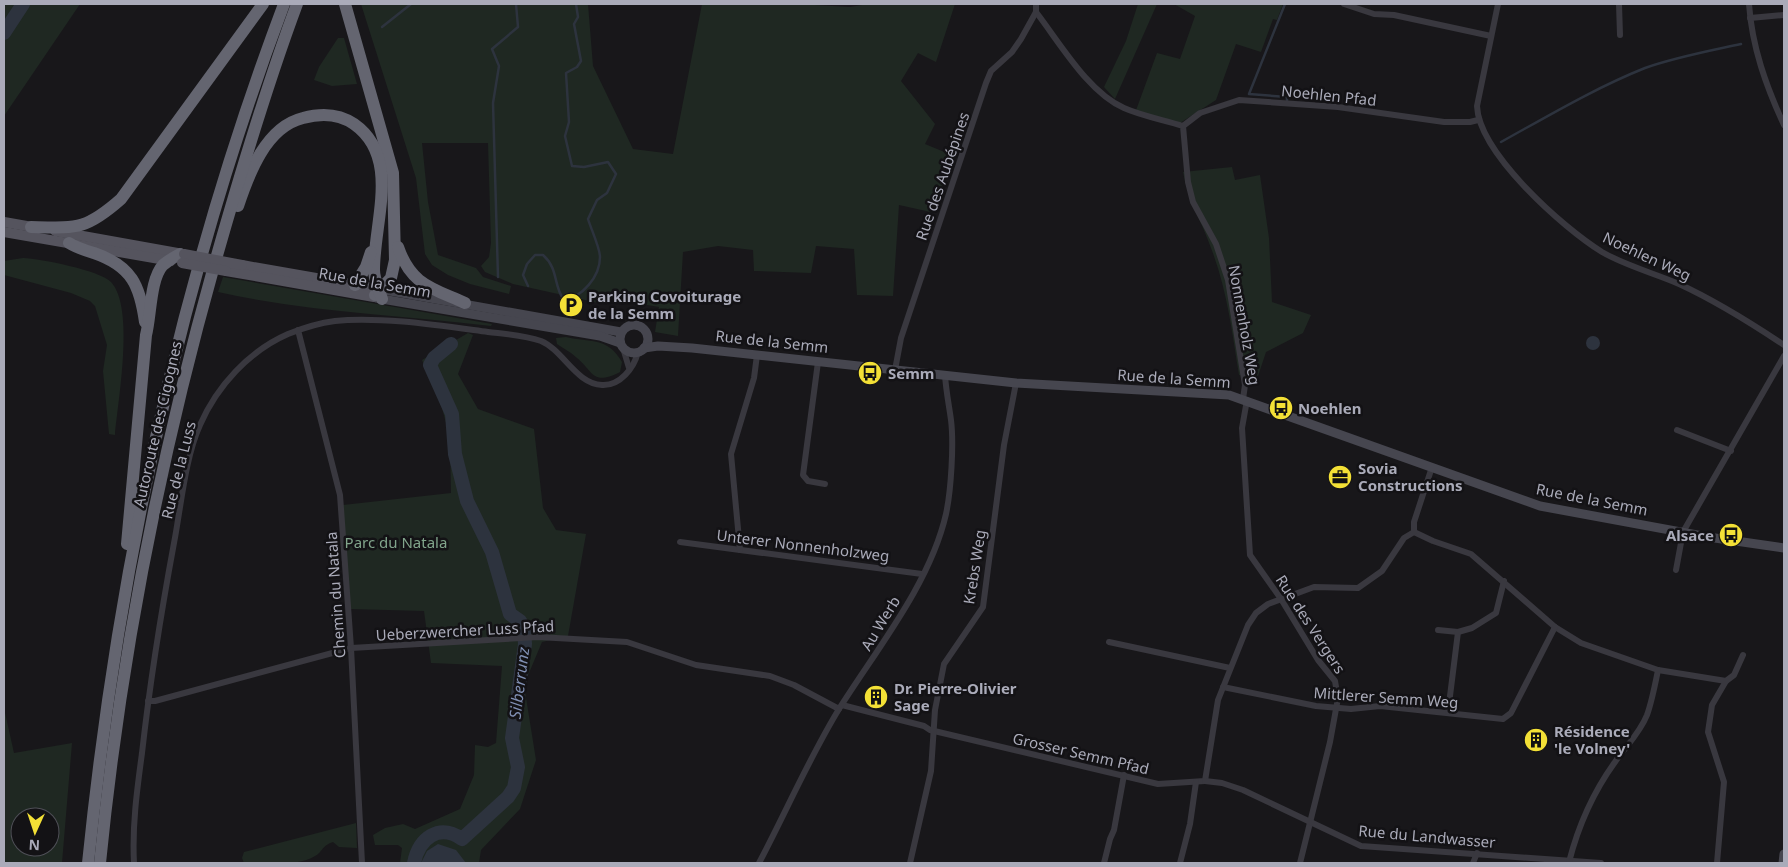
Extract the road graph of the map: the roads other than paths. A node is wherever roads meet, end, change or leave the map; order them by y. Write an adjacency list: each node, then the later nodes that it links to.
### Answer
1 (263, 4): 19 (highway)
2 (284, 4): 56 (highway, Autoroute des Cigognes)
3 (297, 4): 25 (highway, Autoroute des Cigognes)
4 (346, 4): 22 (highway)
5 (1036, 4): 10 (street, Rue des Aubépines)
6 (1344, 4): 14 (street)
7 (1498, 4): 14 (street)
8 (1619, 4): 13 (street)
9 (1749, 4): 12 (street)
10 (1036, 12): 17 (street); 41 (street, Rue des Aubépines)
11 (1784, 15): 12 (street)
12 (1750, 18): 16 (street)
13 (1620, 35)
14 (1491, 36): 15 (street)
15 (1478, 120): 17 (street, Noehlen Pfad); 34 (street, Noehlen Weg)
16 (1784, 125)
17 (1183, 126): 44 (street, Nonnenholz Weg)
18 (4, 222): 19 (main road)
19 (31, 227): 24 (main road)
20 (377, 230): 25 (highway); 26 (highway); 27 (highway)
21 (4, 232): 23 (main road)
22 (395, 238): 27 (highway); 28 (highway)
23 (68, 243): 24 (main road); 31 (highway)
24 (179, 258): 26 (main road, Rue de la Semm, bridge); 27 (main road, Rue de la Semm, bridge); 31 (highway)
25 (212, 271): 82 (highway, Autoroute des Cigognes)
26 (355, 285): 27 (main road, Rue de la Semm)
27 (378, 295): 28 (main road, Rue de la Semm); 33 (main road, Rue de la Semm)
28 (465, 304): 30 (main road, Rue de la Semm)
29 (298, 330): 40 (street, Rue de la Luss); 63 (street, Chemin du Natala); 69 (street, Rue de la Luss)
30 (621, 332): 32 (main road); 33 (main road)
31 (146, 335): 56 (highway)
32 (648, 336): 35 (main road, Rue de la Semm); 36 (main road)
33 (622, 345): 36 (main road); 40 (street)
34 (1784, 345)
35 (692, 348): 36 (main road, Rue de la Semm); 37 (main road, Rue de la Semm)
36 (641, 350): 40 (street, Rue de la Luss)
37 (757, 355): 39 (main road, Rue de la Semm); 53 (street)
38 (1784, 356): 46 (street)
39 (818, 362): 41 (main road, Rue de la Semm); 48 (street)
40 (629, 368)
41 (895, 370): 42 (main road, Rue de la Semm)
42 (945, 375): 43 (main road, Rue de la Semm); 55 (street, Au Werb)
43 (1016, 383): 44 (main road, Rue de la Semm); 73 (street, Krebs Weg)
44 (1245, 400): 47 (main road, Rue de la Semm); 58 (street, Rue des Vergers)
45 (1677, 430): 46 (street)
46 (1730, 451): 50 (street)
47 (1432, 467): 49 (street); 50 (main road, Rue de la Semm)
48 (825, 484)
49 (1414, 532): 57 (street); 58 (street)
50 (1683, 532): 52 (main road, Rue de la Semm); 54 (street)
51 (680, 542): 53 (street, Unterer Nonnenholzweg)
52 (1784, 548)
53 (740, 550): 55 (street, Unterer Nonnenholzweg)
54 (1676, 570)
55 (922, 574): 70 (street, Au Werb)
56 (128, 579): 81 (highway, Autoroute des Cigognes)
57 (1504, 582): 59 (street); 61 (street)
58 (1281, 599): 65 (street); 71 (street, Rue des Vergers)
59 (1555, 627): 66 (street); 72 (street, Mittlerer Semm Weg)
60 (1438, 630): 61 (street)
61 (1458, 632): 72 (street)
62 (1109, 642): 65 (street)
63 (351, 648): 69 (street, Ueberzwercher Luss Pfad); 70 (street, Ueberzwercher Luss Pfad); 84 (street, Chemin du Natala)
64 (1743, 655): 67 (street)
65 (1230, 668): 68 (street)
66 (1658, 670): 67 (street); 80 (street)
67 (1726, 681): 92 (street)
68 (1223, 687): 71 (street, Mittlerer Semm Weg); 75 (street)
69 (148, 701): 83 (street, Rue de la Luss)
70 (841, 707): 73 (street, Grosser Semm Pfad); 85 (street, Au Werb)
71 (1337, 709): 72 (street, Mittlerer Semm Weg); 77 (street, Rue des Vergers)
72 (1448, 712)
73 (935, 731): 74 (street, Grosser Semm Pfad); 86 (street, Krebs Weg)
74 (1124, 775): 76 (street, Grosser Semm Pfad); 87 (street)
75 (1205, 781): 76 (street, Grosser Semm Pfad); 77 (street, Rue du Landwasser)
76 (1196, 782): 88 (street)
77 (1310, 823): 78 (street, Rue du Landwasser); 89 (street, Rue des Vergers)
78 (1477, 853): 80 (street, Rue du Landwasser); 90 (street)
79 (1784, 854): 93 (main road)
80 (1569, 862): 91 (street, Rue du Landwasser)
81 (88, 863)
82 (100, 863)
83 (134, 863)
84 (362, 863)
85 (759, 863)
86 (910, 863)
87 (1104, 863)
88 (1180, 863)
89 (1300, 863)
90 (1473, 863)
91 (1601, 863)
92 (1717, 863)
93 (1783, 863)

